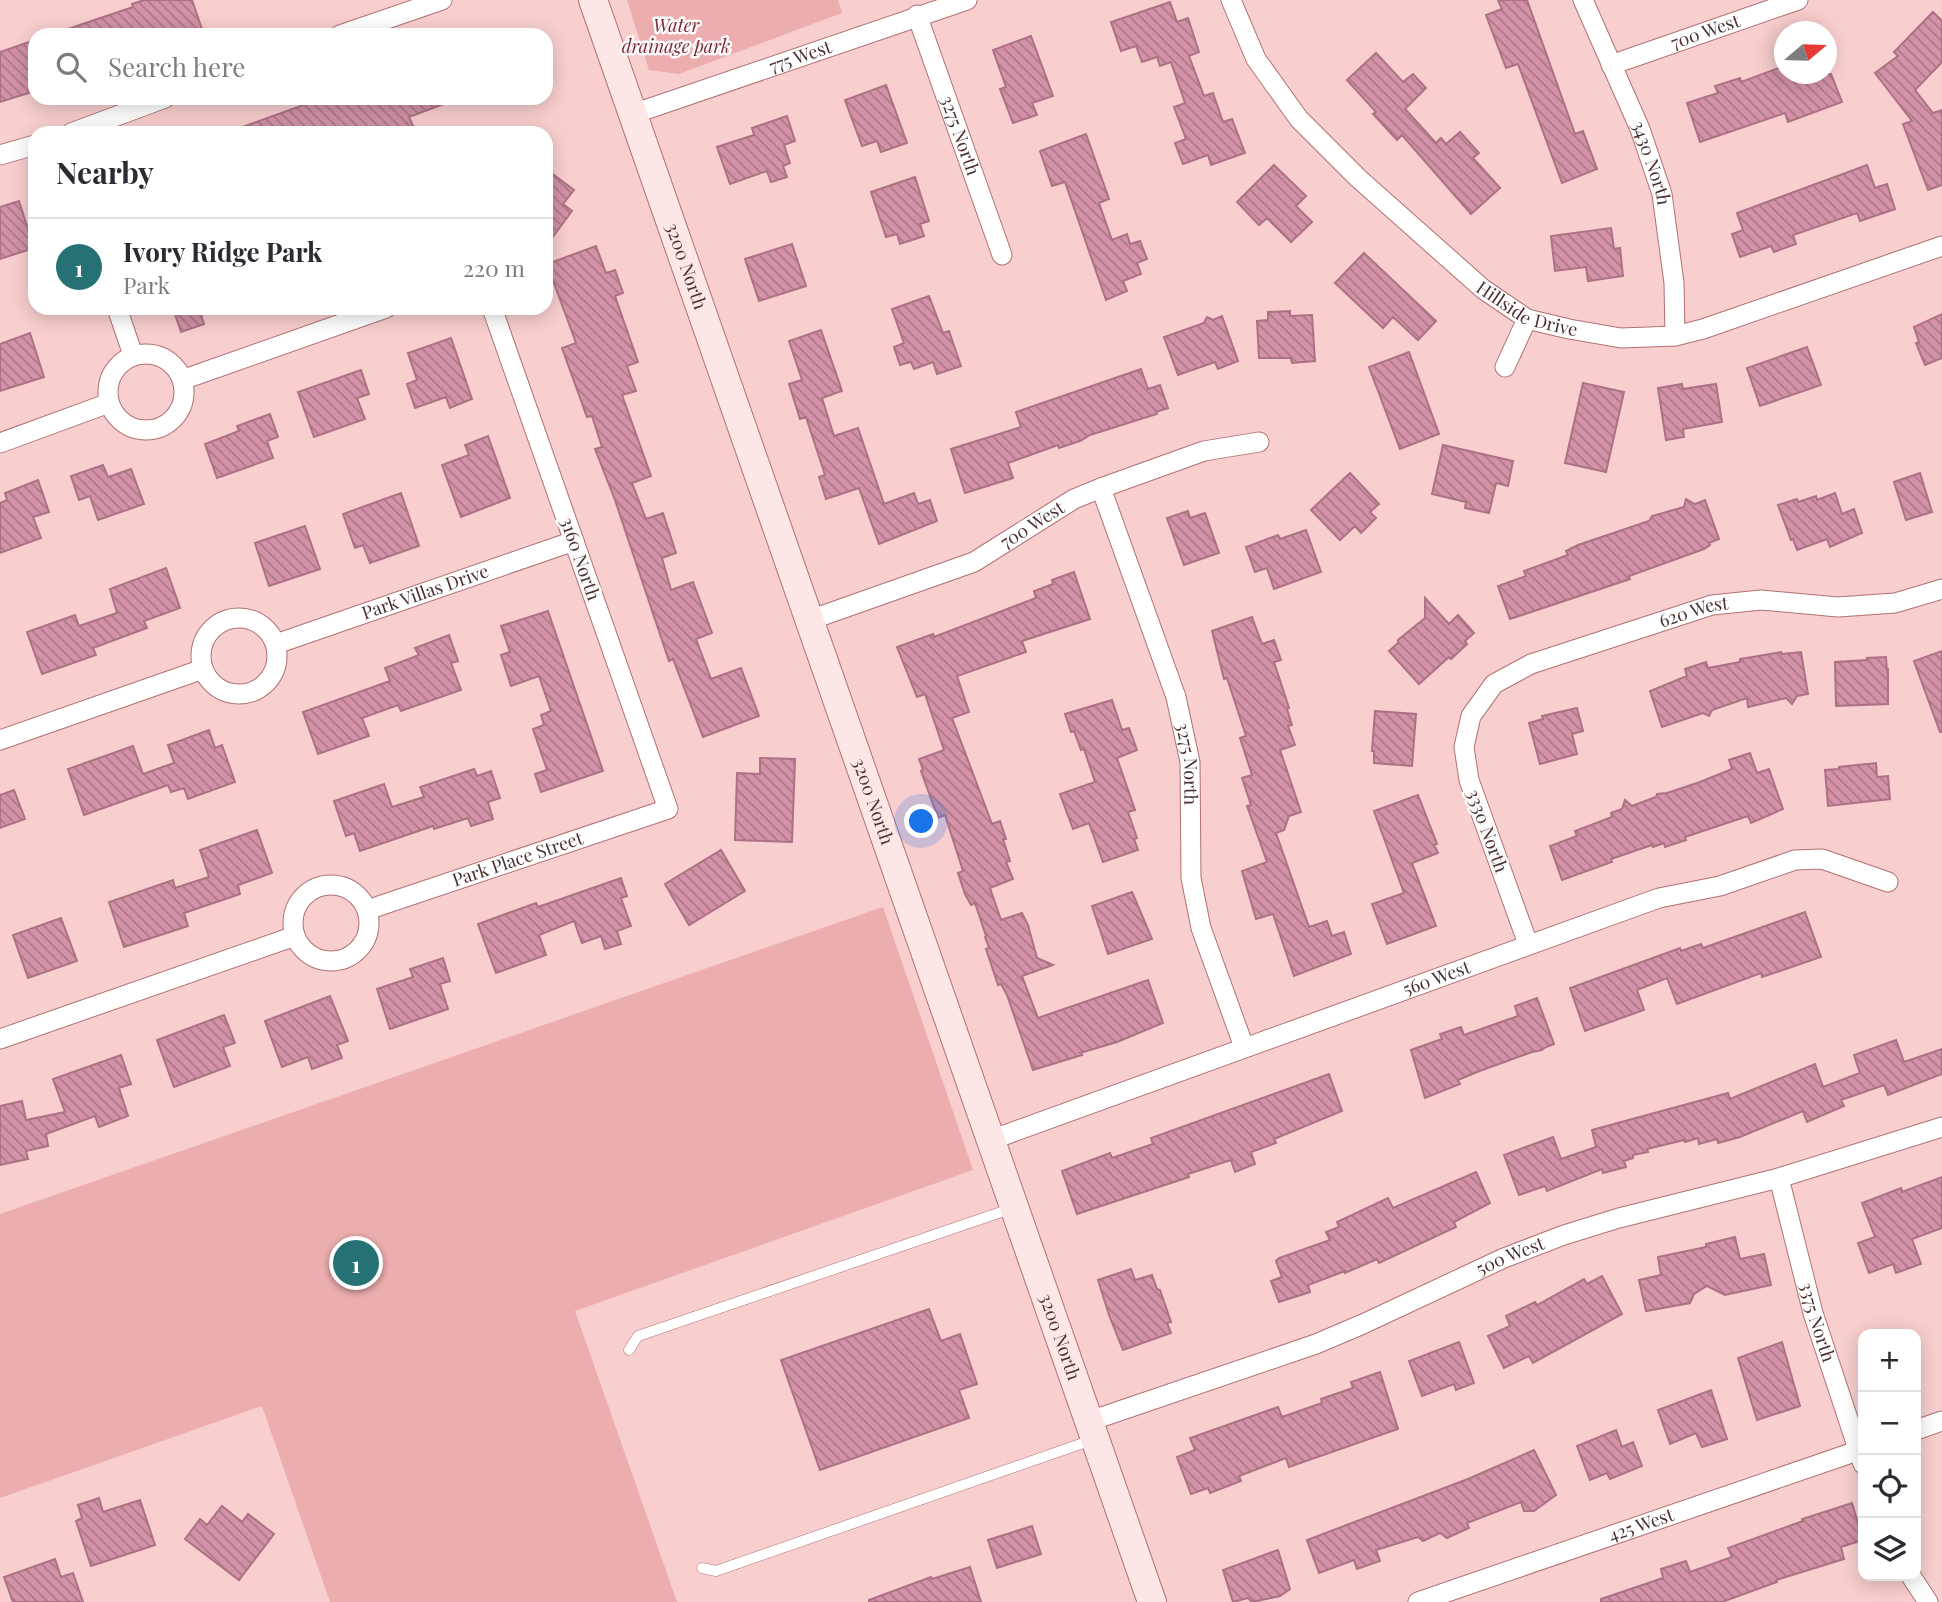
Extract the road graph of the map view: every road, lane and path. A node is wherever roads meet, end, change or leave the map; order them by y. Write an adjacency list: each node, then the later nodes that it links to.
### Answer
1 (442, 0): 8 (street)
2 (593, 0): 11 (street, 3200 North)
3 (967, 0): 7 (street, 775 West)
4 (1231, 0): 20 (street, Hillside Drive)
5 (1583, 0): 9 (street, 3430 North)
6 (1798, 0): 9 (street, 700 West)
7 (917, 15): 11 (street, 775 West); 16 (street, 3275 North)
8 (360, 28)
9 (1611, 65): 21 (street, 3430 North)
10 (146, 105): 12 (street)
11 (633, 114): 31 (street, 3200 North)
12 (90, 126)
13 (28, 147): 14 (street)
14 (0, 155)
15 (1942, 246): 21 (street, Hillside Drive)
16 (1002, 256)
17 (119, 315): 22 (street)
18 (366, 315): 24 (street)
19 (494, 315): 29 (street, 3160 North)
20 (1527, 319): 21 (street, Hillside Drive); 23 (street)
21 (1675, 335)
22 (133, 355): 24 (street); 25 (street)
23 (1505, 367)
24 (182, 380): 25 (street)
25 (109, 404): 27 (street)
26 (1259, 442): 28 (street, 700 West)
27 (0, 443)
28 (1101, 488): 31 (street, 700 West); 42 (street, 3275 North)
29 (573, 541): 32 (street, Park Villas Drive); 36 (street, 3160 North)
30 (1942, 589): 34 (street, 620 West)
31 (810, 620): 44 (street, 3200 North)
32 (276, 644): 33 (street); 33 (street)
33 (203, 669): 35 (street)
34 (1471, 716): 40 (street, 3330 North)
35 (0, 740)
36 (668, 809): 38 (street, Park Place Street)
37 (1888, 882): 40 (street, 560 West)
38 (367, 910): 39 (street); 39 (street)
39 (295, 936): 41 (street)
40 (1528, 944): 42 (street, 560 West)
41 (0, 1039)
42 (1244, 1047): 44 (street, 560 West)
43 (1942, 1127): 45 (street, 500 West)
44 (991, 1140): 46 (street, 3200 North)
45 (1779, 1178): 50 (street, 500 West); 51 (street, 3375 North)
46 (1015, 1208): 47 (lane); 50 (street, 3200 North)
47 (629, 1350)
48 (1942, 1421): 49 (street)
49 (1921, 1428)
50 (1093, 1430): 53 (lane); 55 (street, 3200 North)
51 (1858, 1442)
52 (1859, 1455): 56 (street, 425 West)
53 (702, 1567)
54 (1914, 1581): 57 (street)
55 (1152, 1602)
56 (1418, 1602)
57 (1928, 1602)

